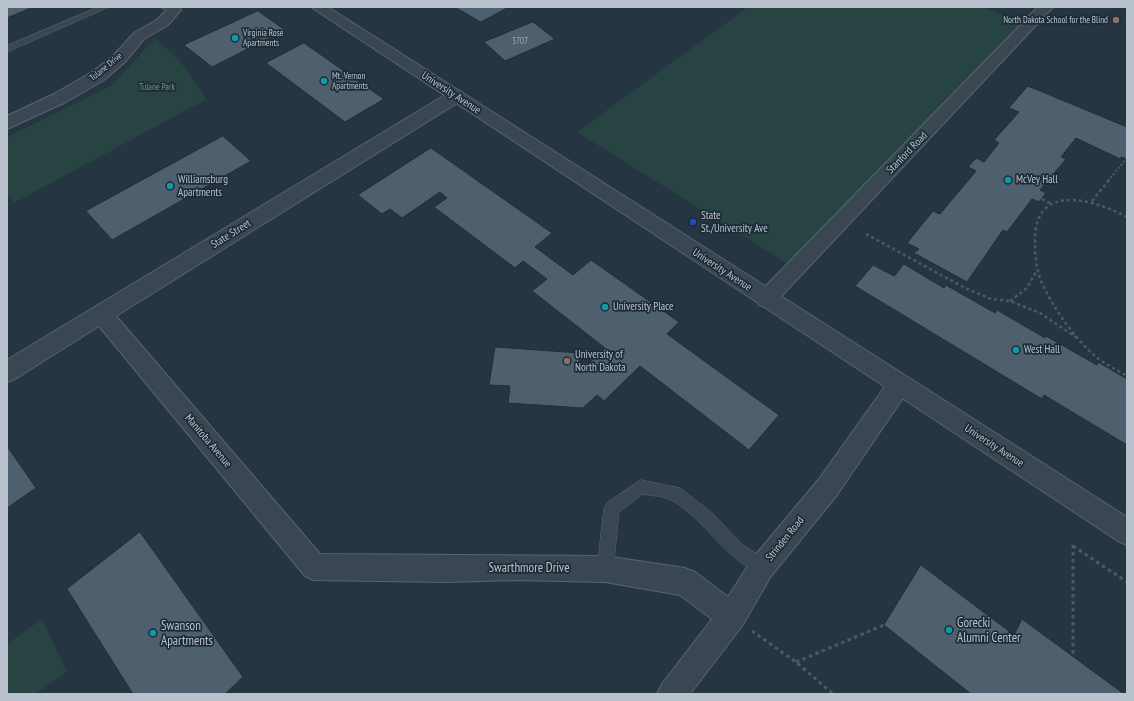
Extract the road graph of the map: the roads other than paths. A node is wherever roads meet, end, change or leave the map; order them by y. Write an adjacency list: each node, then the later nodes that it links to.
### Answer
1 (105, 7): 5 (lane)
2 (318, 7): 6 (street, University Avenue)
3 (1046, 7): 8 (street, Stanford Road)
4 (169, 9): 7 (street, Tulane Drive)
5 (7, 49)
6 (456, 96): 8 (street, University Avenue); 9 (street, State Street)
7 (7, 123)
8 (766, 299): 11 (street, University Avenue)
9 (102, 314): 10 (street, State Street); 13 (street, Manitoba Avenue)
10 (7, 372)
11 (899, 384): 12 (street, University Avenue); 14 (street, Strinden Road)
12 (1127, 532)
13 (314, 567): 15 (street, Swarthmore Drive)
14 (762, 567): 15 (lane); 16 (street, Strinden Road)
15 (605, 569): 16 (street, Swarthmore Drive)
16 (732, 616): 17 (street, Strinden Road)
17 (672, 694)

